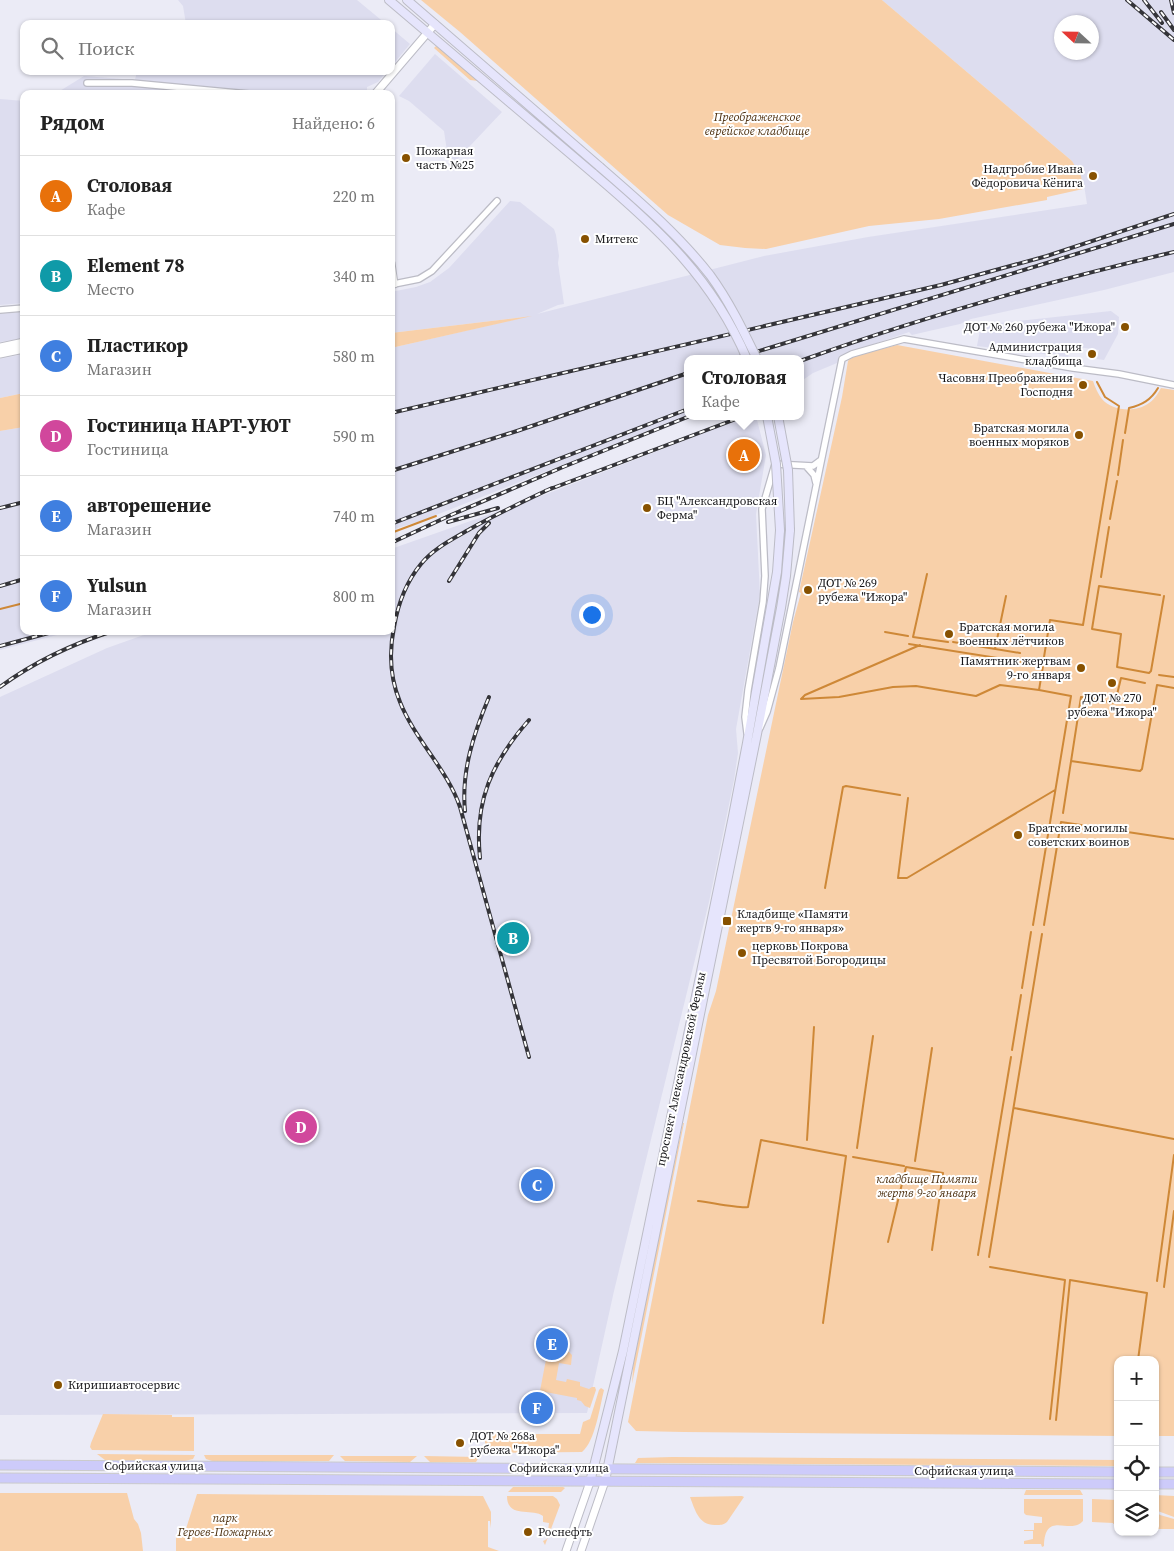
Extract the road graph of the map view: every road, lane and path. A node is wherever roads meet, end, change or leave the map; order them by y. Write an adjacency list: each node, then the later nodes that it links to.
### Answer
1 (389, 0): 4 (main road)
2 (407, 0): 3 (main road)
3 (435, 24): 4 (street); 19 (main road, bridge)
4 (427, 32): 5 (street); 18 (main road, bridge)
5 (395, 70)
6 (391, 75): 9 (street)
7 (87, 83): 8 (street)
8 (207, 90)
9 (378, 90)
10 (497, 201): 11 (street)
11 (395, 283)
12 (20, 308): 13 (street)
13 (0, 310)
14 (20, 343): 15 (street)
15 (0, 347)
16 (20, 350): 17 (street)
17 (0, 354)
18 (745, 355)
19 (755, 355)
20 (1174, 385): 23 (street)
21 (768, 420): 27 (main road, проспект Александровской Фермы, bridge)
22 (779, 420): 26 (main road, проспект Александровской Фермы, bridge)
23 (822, 458): 24 (street); 25 (street)
24 (806, 466): 25 (street); 27 (street)
25 (817, 486): 26 (street)
26 (757, 734): 30 (main road, проспект Александровской Фермы)
27 (747, 743): 29 (main road, проспект Александровской Фермы)
28 (0, 1465): 29 (main road, Софийская улица)
29 (594, 1469): 30 (main road, Софийская улица); 36 (main road, проспект Александровской Фермы)
30 (607, 1469): 31 (main road, Софийская улица); 35 (main road, проспект Александровской Фермы)
31 (1114, 1472)
32 (1159, 1472): 33 (main road)
33 (1174, 1472)
34 (0, 1478): 36 (main road, Софийская улица)
35 (605, 1481): 36 (main road, Софийская улица); 37 (main road, Софийская улица); 41 (street)
36 (590, 1482): 40 (street)
37 (1114, 1484)
38 (1159, 1484): 39 (main road)
39 (1174, 1484)
40 (566, 1551)
41 (581, 1551)

